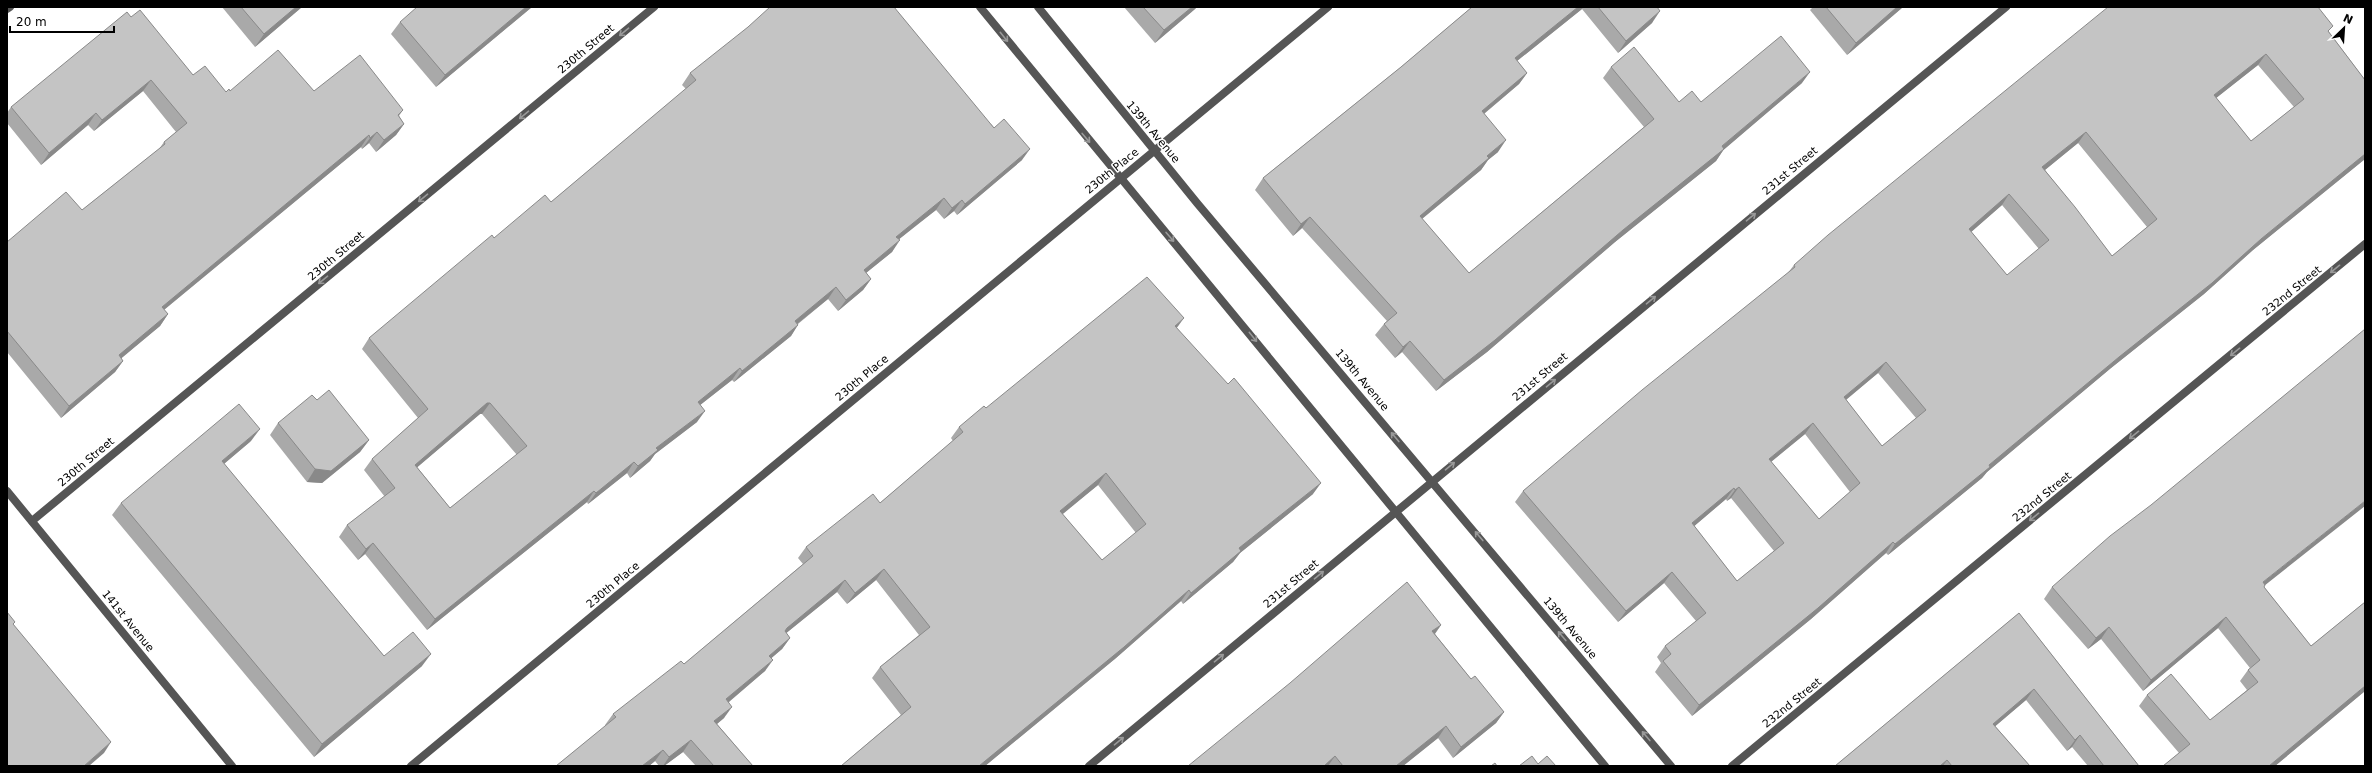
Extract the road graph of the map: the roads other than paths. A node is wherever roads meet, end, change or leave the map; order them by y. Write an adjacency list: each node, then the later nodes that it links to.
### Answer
1 (10, 7): 7 (street)
2 (654, 7): 14 (street, 230th Street, one-way to 14)
3 (980, 7): 9 (street, one-way to 9)
4 (1038, 7): 8 (street, 139th Avenue)
5 (1328, 7): 8 (street, 230th Place)
6 (2006, 7): 11 (street, 231st Street, one-way to 6)
7 (7, 9)
8 (1154, 151): 9 (street, 230th Place); 11 (street, 139th Avenue, one-way to 8)
9 (1120, 179): 13 (street, one-way to 13); 16 (street, 230th Place)
10 (2365, 244): 20 (street, 232nd Street, one-way to 20)
11 (1432, 481): 13 (street, 231st Street); 19 (street, 139th Avenue, one-way to 11)
12 (7, 491): 14 (street, 141st Avenue)
13 (1395, 511): 17 (street, 231st Street, one-way to 13); 18 (street)
14 (32, 521): 15 (street, 141st Avenue)
15 (232, 766)
16 (411, 766)
17 (1089, 766)
18 (1605, 766)
19 (1671, 766)
20 (1732, 766)

